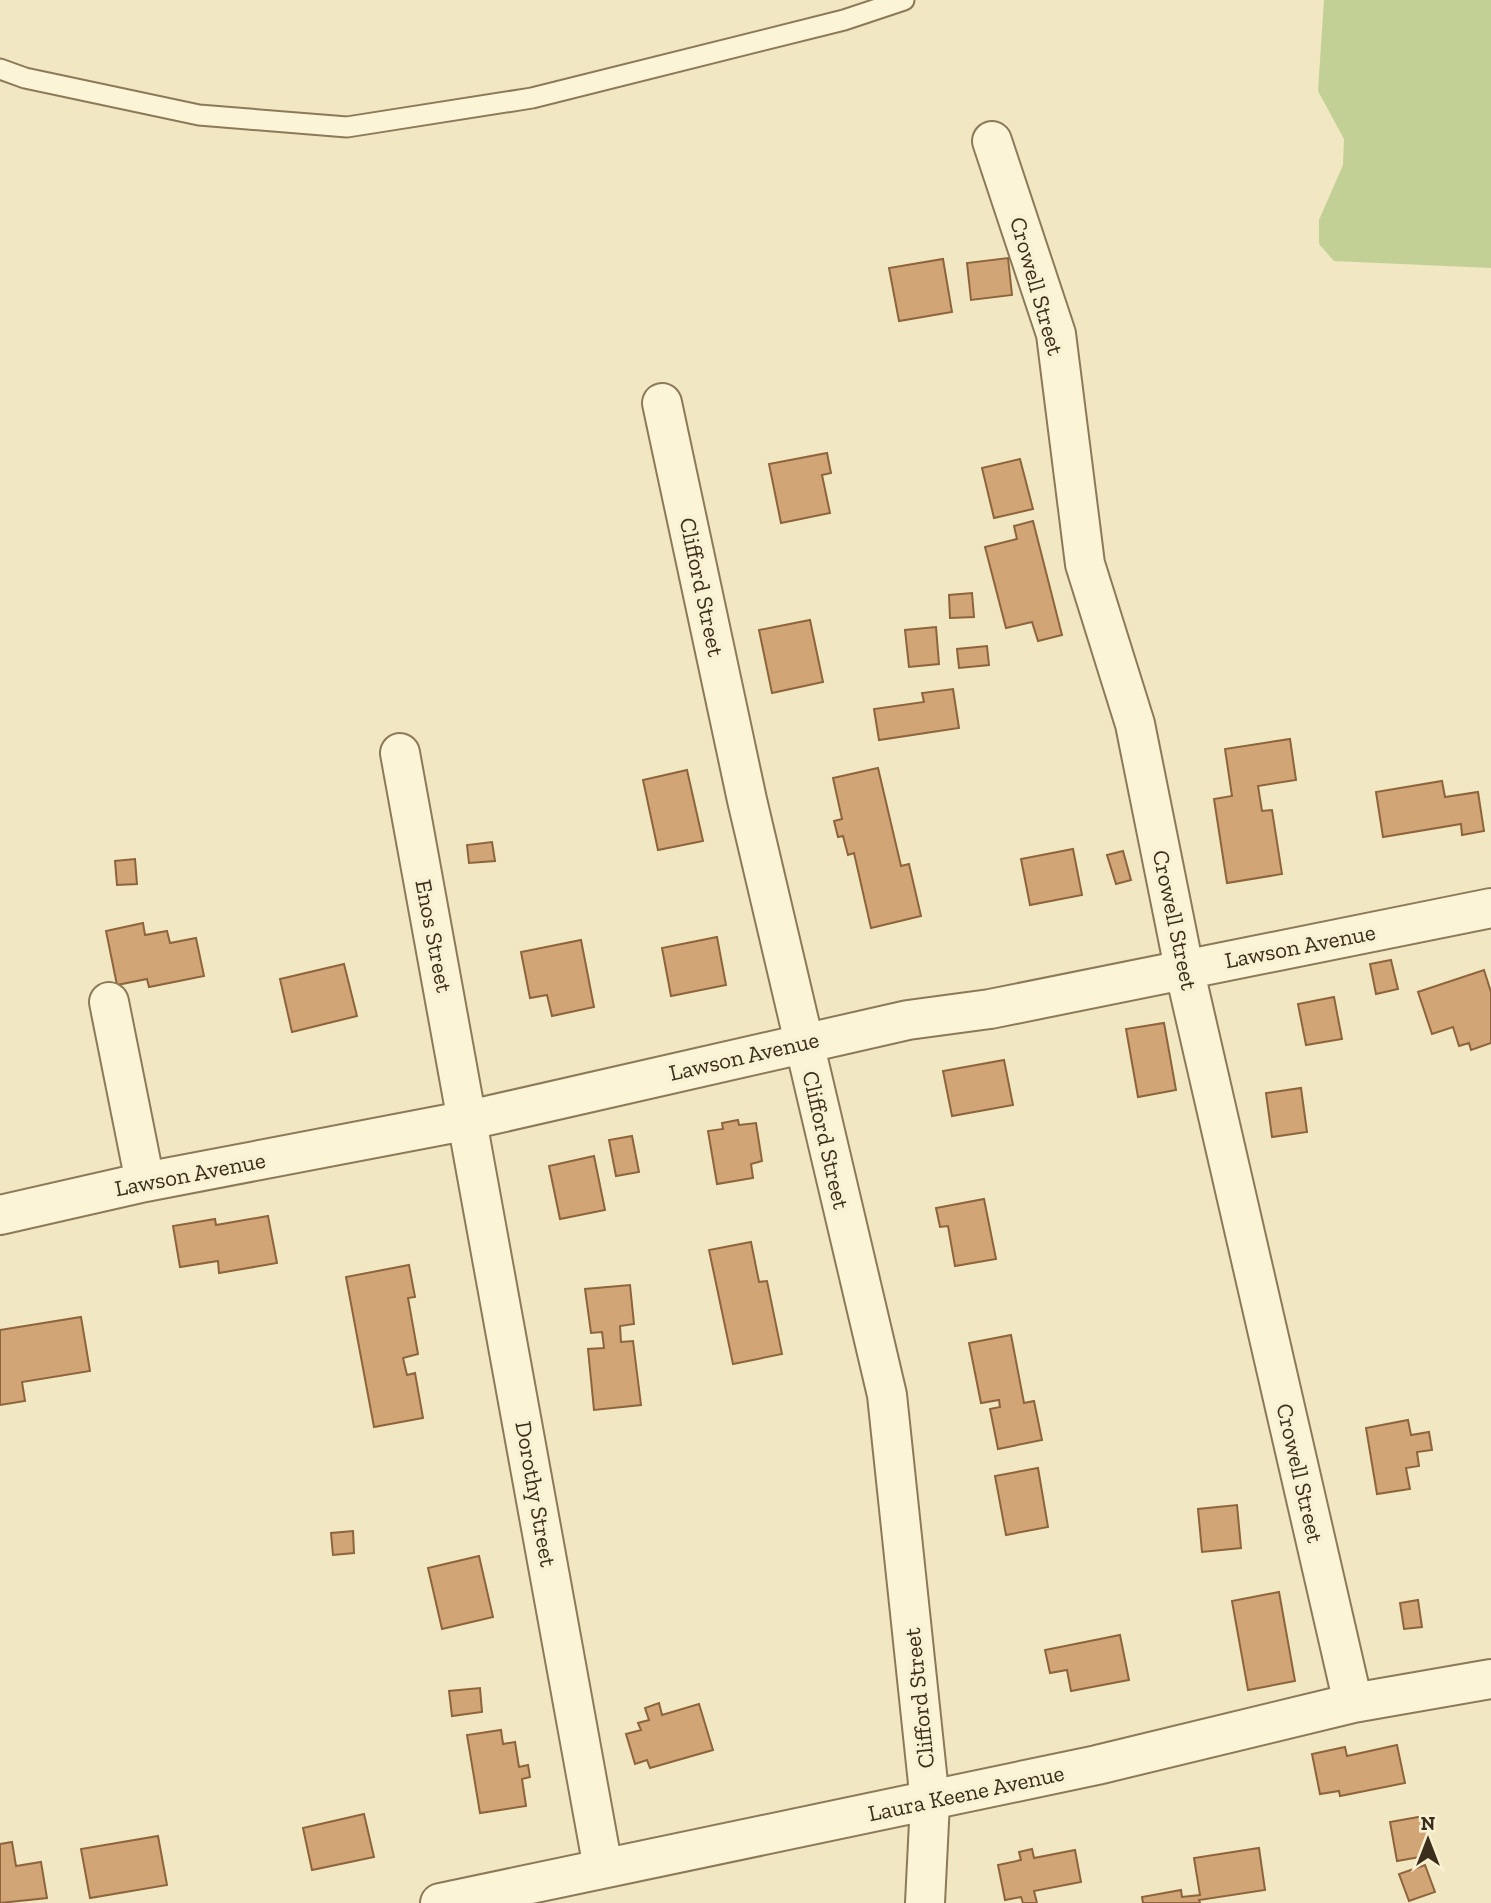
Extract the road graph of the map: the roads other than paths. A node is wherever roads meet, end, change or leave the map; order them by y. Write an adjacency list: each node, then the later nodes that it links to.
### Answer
1 (904, 0): 2 (lane)
2 (0, 69)
3 (992, 141): 7 (street, Crowell Street)
4 (662, 403): 9 (street, Clifford Street)
5 (400, 753): 10 (street, Enos Street)
6 (1491, 908): 7 (street, Lawson Avenue)
7 (1184, 968): 9 (street, Lawson Avenue); 14 (street, Crowell Street)
8 (109, 1002): 11 (street)
9 (802, 1043): 10 (street, Lawson Avenue); 15 (street, Clifford Street)
10 (469, 1120): 11 (street, Lawson Avenue); 16 (street, Dorothy Street)
11 (145, 1182): 12 (street, Lawson Avenue)
12 (0, 1215)
13 (1491, 1679): 14 (street, Laura Keene Avenue)
14 (1353, 1703): 15 (street, Laura Keene Avenue)
15 (930, 1802): 16 (street, Laura Keene Avenue); 18 (street, Clifford Street)
16 (603, 1868): 17 (street, Laura Keene Avenue)
17 (440, 1903)
18 (925, 1903)

